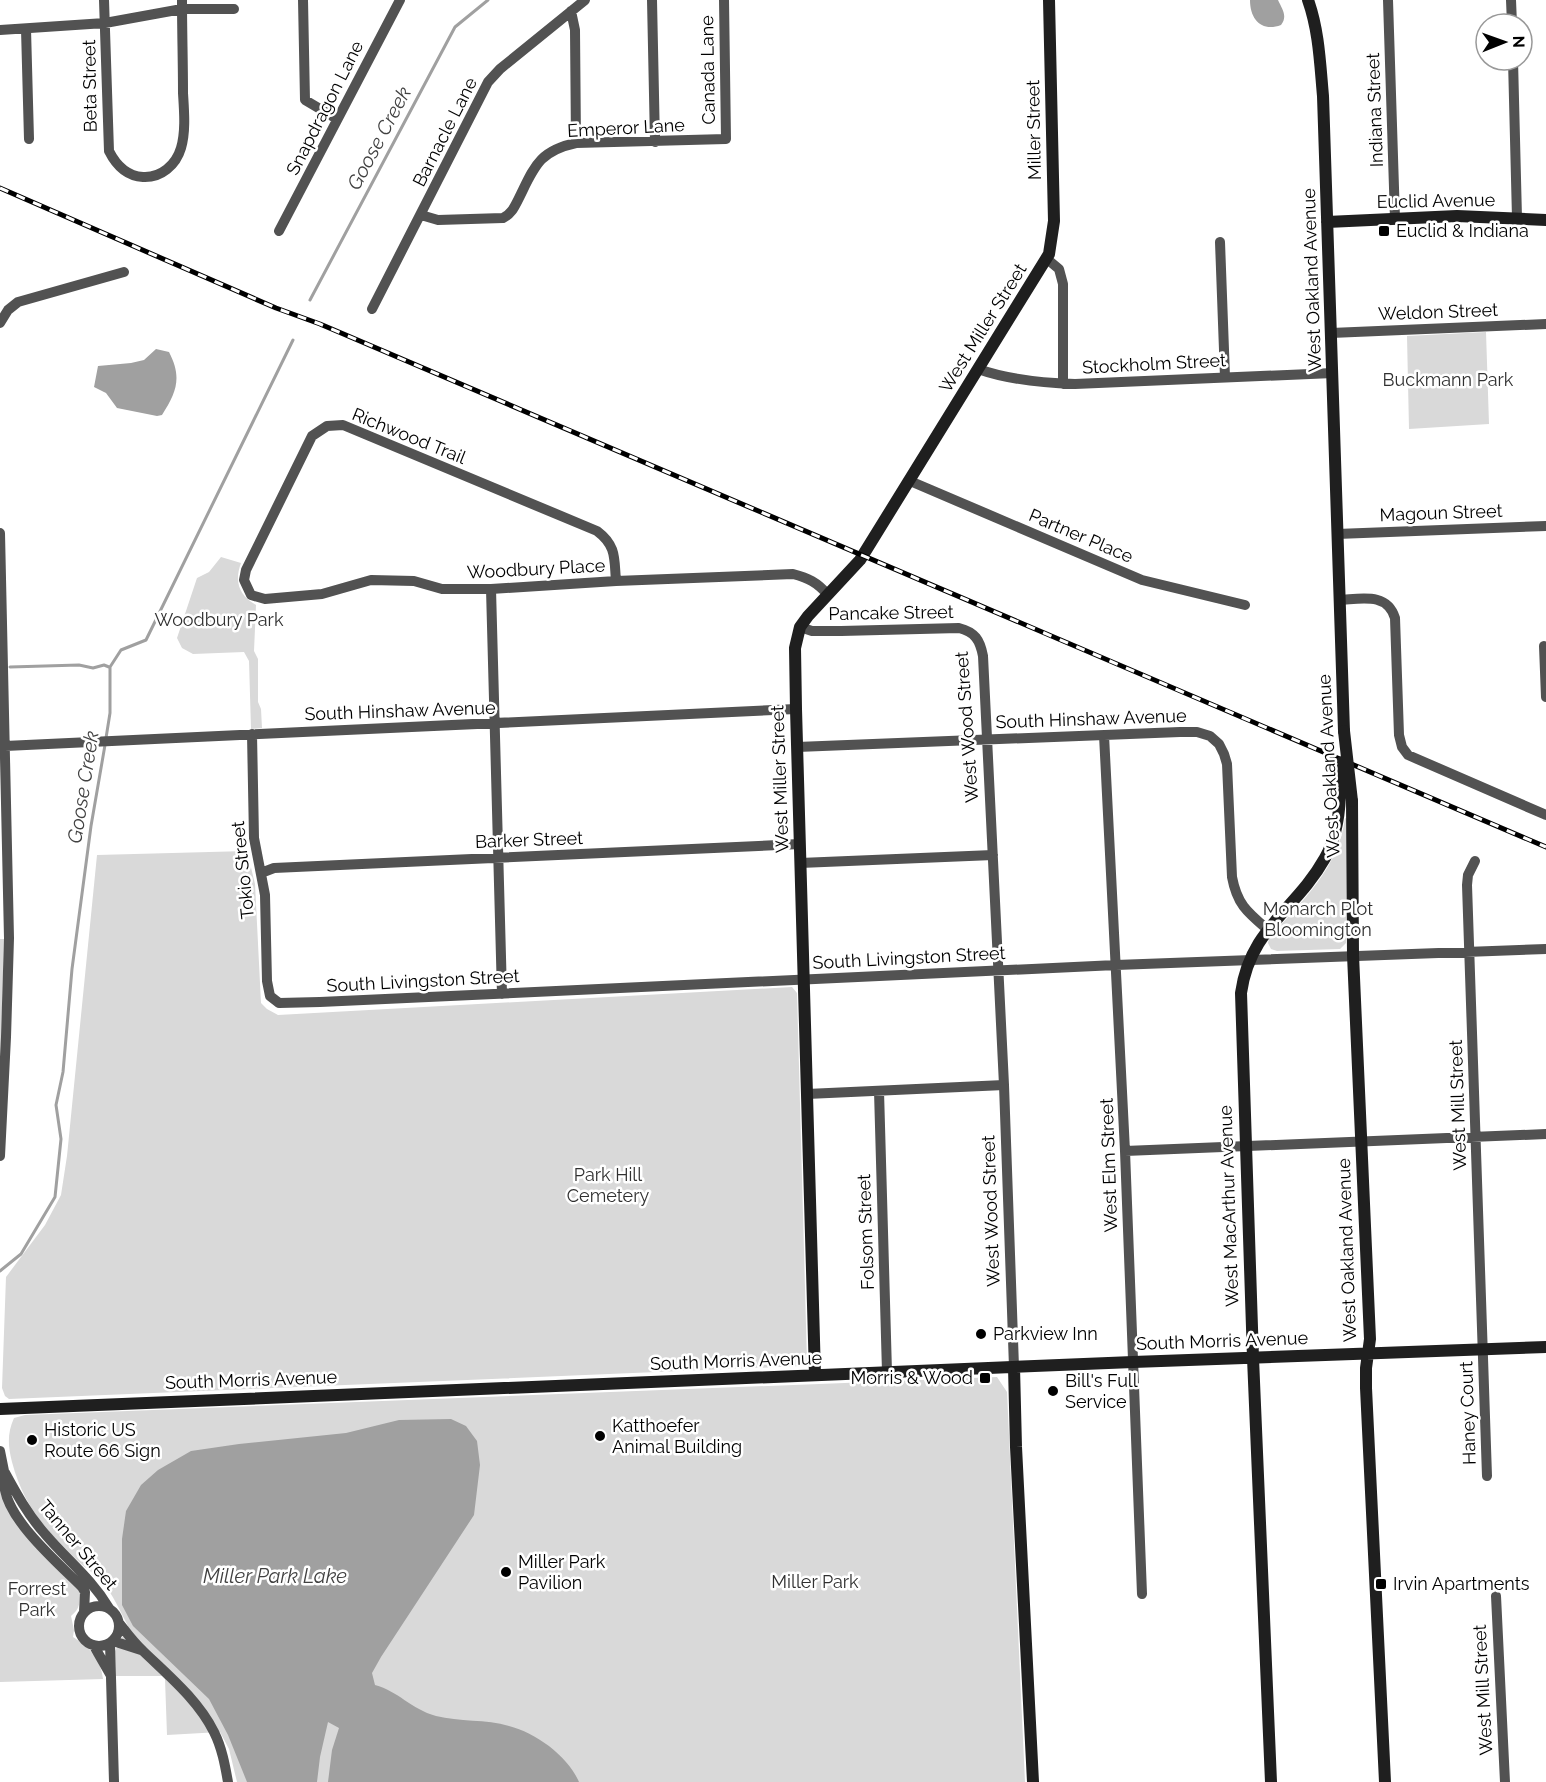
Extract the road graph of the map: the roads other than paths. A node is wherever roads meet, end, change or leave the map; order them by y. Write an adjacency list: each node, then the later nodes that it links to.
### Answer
1 (104, 0): 13 (street, Beta Street)
2 (303, 0): 17 (street)
3 (400, 0): 17 (street, Snapdragon Lane)
4 (585, 0): 12 (street, Barnacle Lane)
5 (652, 0): 20 (street)
6 (724, 0): 19 (street, Canada Lane)
7 (1048, 0): 29 (main road, Miller Street)
8 (1308, 0): 26 (main road, West Oakland Avenue)
9 (1388, 0): 24 (street, Indiana Street)
10 (182, 4): 11 (street); 13 (street); 13 (street, Beta Street)
11 (234, 9)
12 (571, 11): 21 (street); 22 (street, Barnacle Lane)
13 (105, 23): 14 (street)
14 (26, 29): 15 (street); 18 (street)
15 (0, 30)
16 (1513, 72): 23 (street)
17 (337, 119): 27 (street, Snapdragon Lane)
18 (29, 139)
19 (726, 139): 20 (street, Emperor Lane)
20 (655, 142): 21 (street, Emperor Lane)
21 (576, 143): 22 (street, Emperor Lane)
22 (421, 215): 31 (street, Barnacle Lane)
23 (1517, 218): 24 (main road, Euclid Avenue); 25 (main road, Euclid Avenue)
24 (1395, 219): 26 (main road, Euclid Avenue)
25 (1546, 220)
26 (1328, 222): 34 (main road, West Oakland Avenue)
27 (279, 231)
28 (1220, 242): 37 (street)
29 (1047, 259): 35 (main road, West Miller Street); 38 (street)
30 (124, 272): 32 (street)
31 (372, 309)
32 (0, 323)
33 (1546, 324): 34 (street, Weldon Street)
34 (1331, 333): 36 (main road, West Oakland Avenue)
35 (978, 369): 38 (street, Stockholm Street); 39 (main road, West Miller Street)
36 (1333, 373): 37 (street, Stockholm Street); 42 (main road, West Oakland Avenue)
37 (1225, 377): 38 (street, Stockholm Street)
38 (1063, 384)
39 (910, 481): 47 (main road, West Miller Street); 49 (street, Partner Place)
40 (1546, 526): 42 (street, Magoun Street)
41 (0, 533): 44 (street)
42 (1337, 534): 48 (main road, West Oakland Avenue)
43 (616, 581): 45 (street, Richwood Trail); 46 (street, Woodbury Place); 47 (street, Woodbury Place)
44 (0, 586): 60 (street)
45 (246, 588): 46 (street, Woodbury Place)
46 (491, 589): 55 (street)
47 (828, 595): 50 (main road, West Miller Street)
48 (1339, 600): 56 (main road, West Oakland Avenue); 62 (street)
49 (1245, 605)
50 (800, 627): 51 (street, Pancake Street); 54 (main road, West Miller Street)
51 (978, 640): 59 (street, West Wood Street)
52 (1544, 646): 53 (street)
53 (1546, 697)
54 (796, 709): 55 (street, South Hinshaw Avenue); 61 (main road, West Miller Street)
55 (494, 724): 57 (street, South Hinshaw Avenue); 65 (street)
56 (1344, 731): 69 (main road, West MacArthur Avenue, bridge); 72 (main road, West Oakland Avenue, bridge)
57 (252, 734): 60 (street, South Hinshaw Avenue); 68 (street, Tokio Street)
58 (1104, 735): 59 (street, South Hinshaw Avenue); 69 (street, South Hinshaw Avenue); 74 (street, West Elm Street)
59 (987, 739): 61 (street, South Hinshaw Avenue); 64 (street, West Wood Street)
60 (5, 746): 87 (street)
61 (797, 747): 63 (main road, West Miller Street)
62 (1546, 814)
63 (800, 844): 65 (street, Barker Street); 67 (main road, West Miller Street)
64 (993, 855): 67 (street); 75 (street, West Wood Street)
65 (498, 858): 68 (street, Barker Street); 77 (street)
66 (1475, 861): 71 (street, West Mill Street)
67 (801, 863): 76 (main road, West Miller Street)
68 (261, 873): 78 (street, Tokio Street)
69 (1267, 929): 73 (main road, West MacArthur Avenue)
70 (1546, 949): 71 (street, South Livingston Street)
71 (1469, 952): 72 (street, South Livingston Street); 83 (street, West Mill Street)
72 (1353, 955): 73 (street, South Livingston Street); 84 (main road, West Oakland Avenue)
73 (1250, 959): 74 (street, South Livingston Street); 85 (main road, West MacArthur Avenue)
74 (1116, 965): 75 (street, South Livingston Street); 86 (street, West Elm Street)
75 (999, 971): 76 (street, South Livingston Street); 79 (street, West Wood Street)
76 (804, 979): 77 (street, South Livingston Street); 81 (main road, West Miller Street)
77 (502, 994): 78 (street, South Livingston Street)
78 (274, 1000)
79 (1004, 1085): 80 (street); 93 (street, West Wood Street)
80 (879, 1091): 81 (street); 94 (street, Folsom Street)
81 (807, 1094): 95 (main road, West Miller Street)
82 (1546, 1134): 83 (street)
83 (1476, 1137): 84 (street); 89 (street, West Mill Street)
84 (1362, 1142): 85 (street); 90 (main road, West Oakland Avenue)
85 (1245, 1146): 86 (street); 91 (main road, West MacArthur Avenue)
86 (1125, 1151): 92 (street, West Elm Street)
87 (0, 1156)
88 (1546, 1347): 89 (main road, South Morris Avenue)
89 (1482, 1350): 90 (main road, South Morris Avenue); 99 (street, Haney Court)
90 (1368, 1353): 91 (main road, South Morris Avenue); 113 (main road, West Oakland Avenue)
91 (1253, 1358): 92 (main road, South Morris Avenue); 112 (main road, West MacArthur Avenue)
92 (1133, 1362): 93 (main road, South Morris Avenue); 100 (street, West Elm Street)
93 (1014, 1367): 94 (main road, South Morris Avenue); 111 (main road, West Wood Street)
94 (887, 1372): 95 (main road, South Morris Avenue)
95 (815, 1375): 96 (main road, South Morris Avenue)
96 (0, 1409)
97 (0, 1451): 98 (street, Tanner Street)
98 (4, 1471): 102 (street, Tanner Street); 103 (street, Tanner Street)
99 (1487, 1476)
100 (1142, 1594)
101 (1496, 1596): 114 (street, West Mill Street)
102 (109, 1608): 103 (street); 104 (street)
103 (84, 1612): 106 (street)
104 (118, 1623): 105 (street); 107 (street)
105 (111, 1642): 106 (street); 107 (street); 108 (street)
106 (94, 1646): 108 (street)
107 (142, 1651): 110 (street)
108 (110, 1674): 109 (street)
109 (114, 1782)
110 (228, 1782)
111 (1033, 1782)
112 (1270, 1782)
113 (1385, 1782)
114 (1504, 1782)

